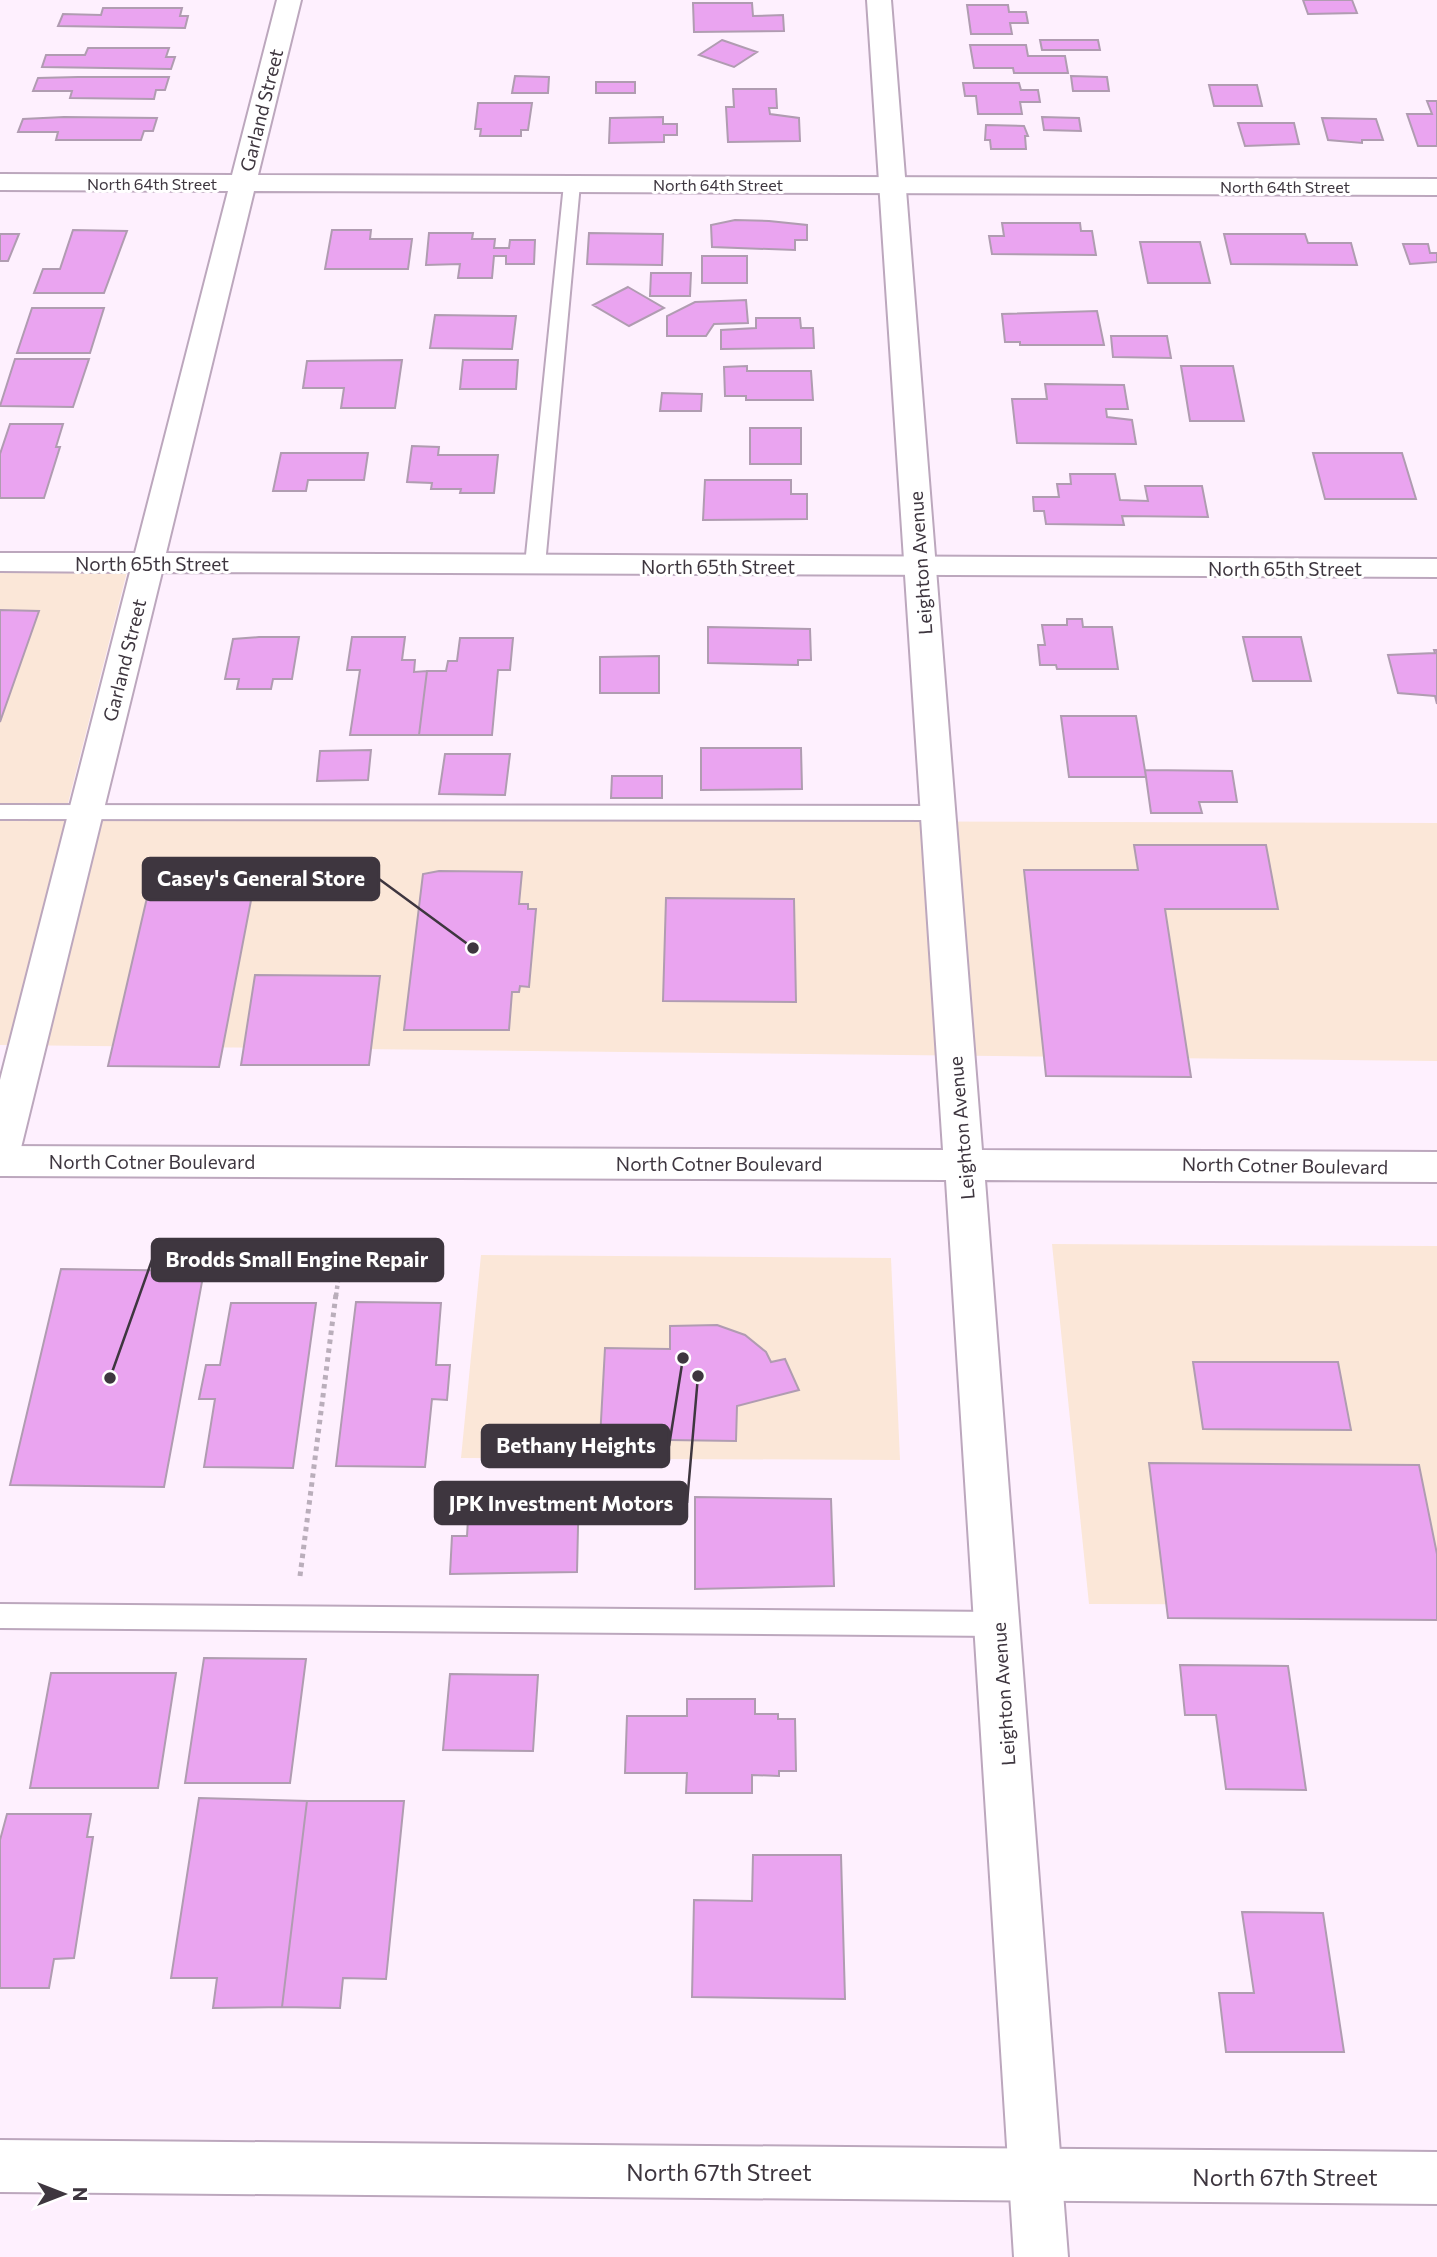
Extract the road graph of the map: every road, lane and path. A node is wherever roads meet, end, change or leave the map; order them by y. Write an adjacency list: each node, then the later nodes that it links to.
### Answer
1 (289, 0): 4 (street, Garland Street)
2 (879, 0): 6 (street, Leighton Avenue)
3 (0, 182): 4 (street, North 64th Street)
4 (243, 183): 5 (street, North 64th Street); 9 (street, Garland Street)
5 (572, 184): 6 (street, North 64th Street); 10 (lane)
6 (893, 185): 7 (street, North 64th Street); 11 (street, Leighton Avenue)
7 (1437, 187)
8 (0, 562): 9 (street, North 65th Street)
9 (148, 563): 10 (street, North 65th Street); 14 (street, Garland Street)
10 (535, 565): 11 (street, North 65th Street)
11 (920, 566): 12 (street, North 65th Street); 15 (street, Leighton Avenue)
12 (1437, 568)
13 (0, 812): 14 (lane)
14 (86, 813): 15 (lane); 16 (street, Garland Street)
15 (939, 813): 17 (street, Leighton Avenue)
16 (0, 1158): 17 (street, North Cotner Boulevard)
17 (964, 1163): 18 (street, North Cotner Boulevard); 22 (street, Leighton Avenue)
18 (1437, 1167)
19 (342, 1251): 21 (path)
20 (0, 1616): 21 (lane)
21 (295, 1617): 22 (lane)
22 (998, 1623): 24 (street, Leighton Avenue)
23 (0, 2166): 24 (street, North 67th Street)
24 (1034, 2175): 25 (street, North 67th Street); 26 (street, Leighton Avenue)
25 (1437, 2178)
26 (1041, 2257)

